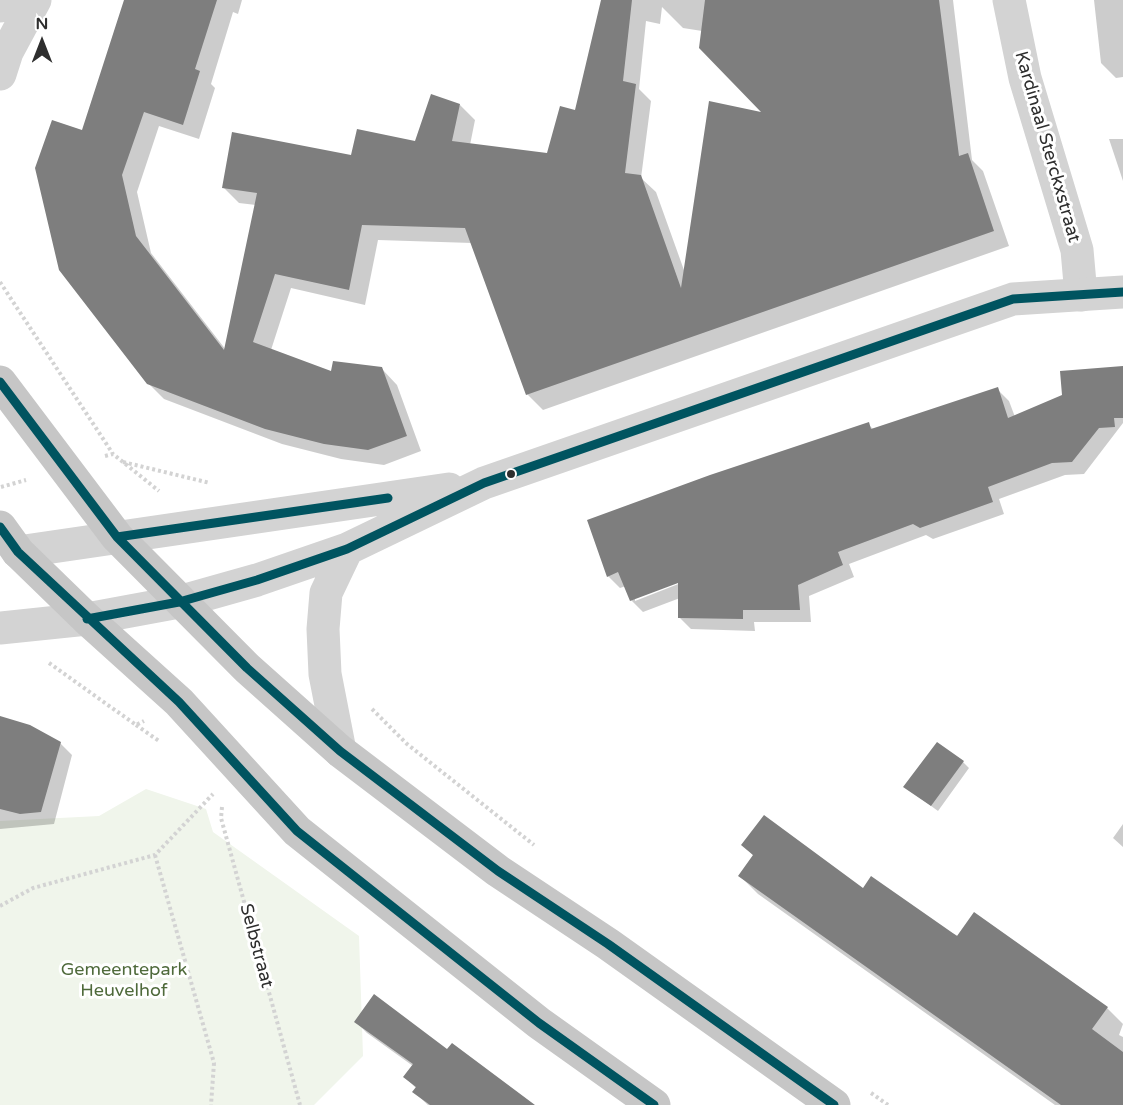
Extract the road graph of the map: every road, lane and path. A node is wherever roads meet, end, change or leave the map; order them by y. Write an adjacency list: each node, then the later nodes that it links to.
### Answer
1 (6, 0): 4 (street)
2 (35, 0): 5 (street)
3 (1009, 0): 8 (street, Kardinaal Sterckxstraat)
4 (0, 6)
5 (0, 74)
6 (0, 282): 10 (path)
7 (1123, 292): 8 (street)
8 (1081, 295): 11 (street)
9 (0, 381): 12 (main road)
10 (113, 454)
11 (484, 483): 12 (street); 14 (street)
12 (117, 537): 13 (street); 15 (main road)
13 (6, 544): 16 (main road)
14 (347, 549): 15 (street); 19 (street)
15 (179, 602): 16 (street); 19 (main road)
16 (87, 620): 17 (street); 28 (main road)
17 (0, 628)
18 (368, 704): 22 (path)
19 (339, 751): 29 (main road)
20 (215, 793): 23 (path)
21 (222, 796): 27 (path, Selbstraat)
22 (538, 848)
23 (155, 855): 24 (path); 26 (path)
24 (0, 906)
25 (863, 1088): 30 (path)
26 (211, 1105)
27 (300, 1105)
28 (654, 1105)
29 (834, 1105)
30 (888, 1105)

